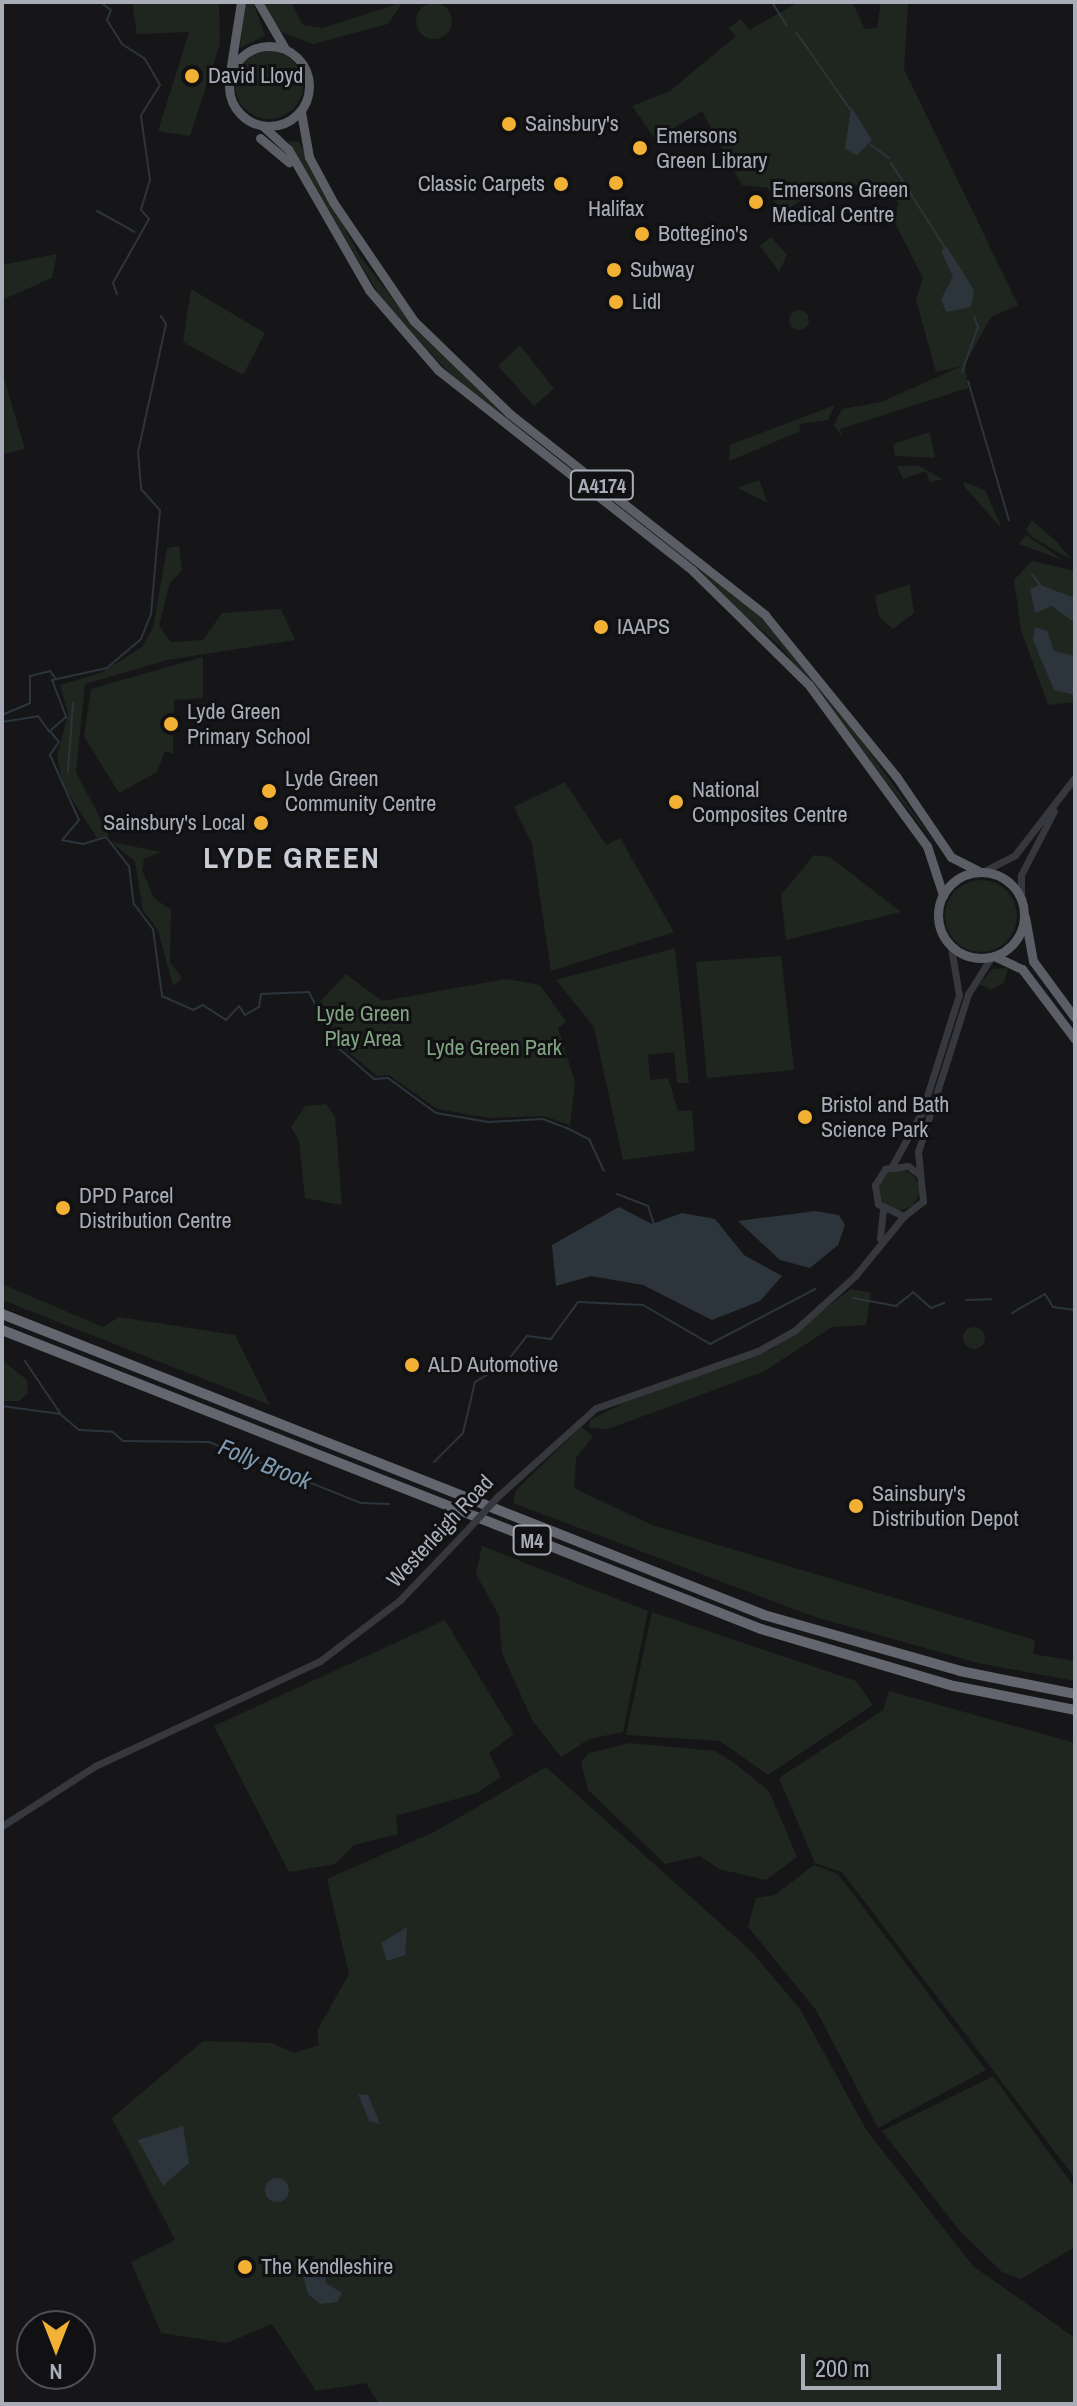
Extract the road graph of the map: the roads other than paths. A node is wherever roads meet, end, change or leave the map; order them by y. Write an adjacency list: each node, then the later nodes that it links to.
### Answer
1 (241, 2): 4 (highway)
2 (258, 2): 3 (highway, A4174)
3 (285, 48): 4 (highway); 5 (highway, A4174)
4 (229, 78): 6 (highway, A4174)
5 (301, 112): 6 (highway); 11 (highway, A4174)
6 (263, 126): 8 (highway, A4174)
7 (260, 138): 8 (highway)
8 (327, 226): 12 (highway, A4174)
9 (1075, 777): 10 (street)
10 (1063, 795): 11 (street); 13 (street)
11 (981, 871): 12 (highway); 13 (highway, A4174)
12 (943, 895): 14 (highway, A4174)
13 (1022, 902): 15 (highway); 16 (highway)
14 (951, 947): 15 (highway); 18 (street)
15 (993, 958): 17 (highway); 19 (street)
16 (1075, 1018)
17 (1075, 1039)
18 (892, 1166): 19 (street); 20 (street)
19 (920, 1175): 21 (street)
20 (883, 1210): 21 (street); 22 (street, Westerleigh Road)
21 (904, 1216): 22 (street, Westerleigh Road)
22 (880, 1240): 27 (street, Westerleigh Road, bridge)
23 (2, 1314): 25 (highway, M4)
24 (2, 1330): 26 (highway, M4)
25 (1075, 1694)
26 (1075, 1710)
27 (2, 1826)

